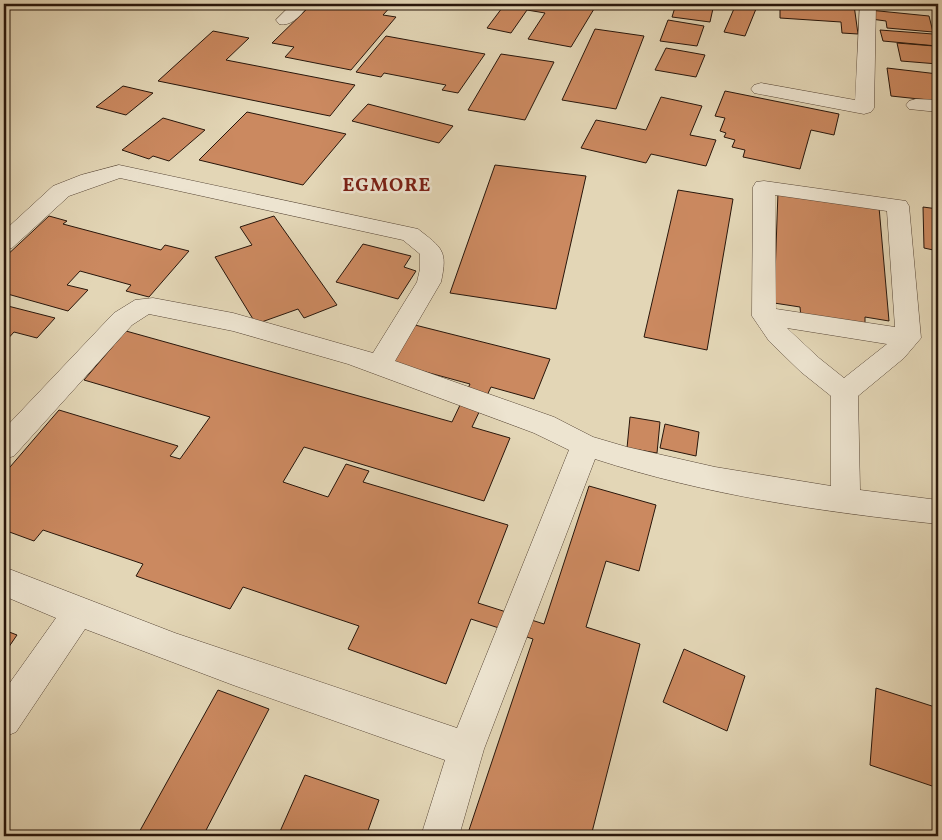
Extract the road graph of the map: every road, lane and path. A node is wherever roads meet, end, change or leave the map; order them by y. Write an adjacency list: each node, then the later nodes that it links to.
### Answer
1 (302, 4): 3 (street)
2 (868, 4): 4 (street)
3 (285, 20)
4 (761, 89)
5 (916, 105): 6 (street)
6 (938, 106)
7 (4, 243): 10 (street)
8 (764, 316): 9 (street); 9 (street); 11 (street)
9 (908, 338): 11 (street)
10 (379, 366): 12 (street); 13 (street)
11 (844, 392): 14 (street)
12 (584, 445): 14 (street); 19 (street)
13 (4, 448)
14 (846, 499): 15 (street)
15 (938, 512)
16 (4, 581): 17 (street)
17 (78, 613): 18 (street); 19 (street)
18 (4, 720)
19 (466, 749): 20 (street)
20 (440, 836)

